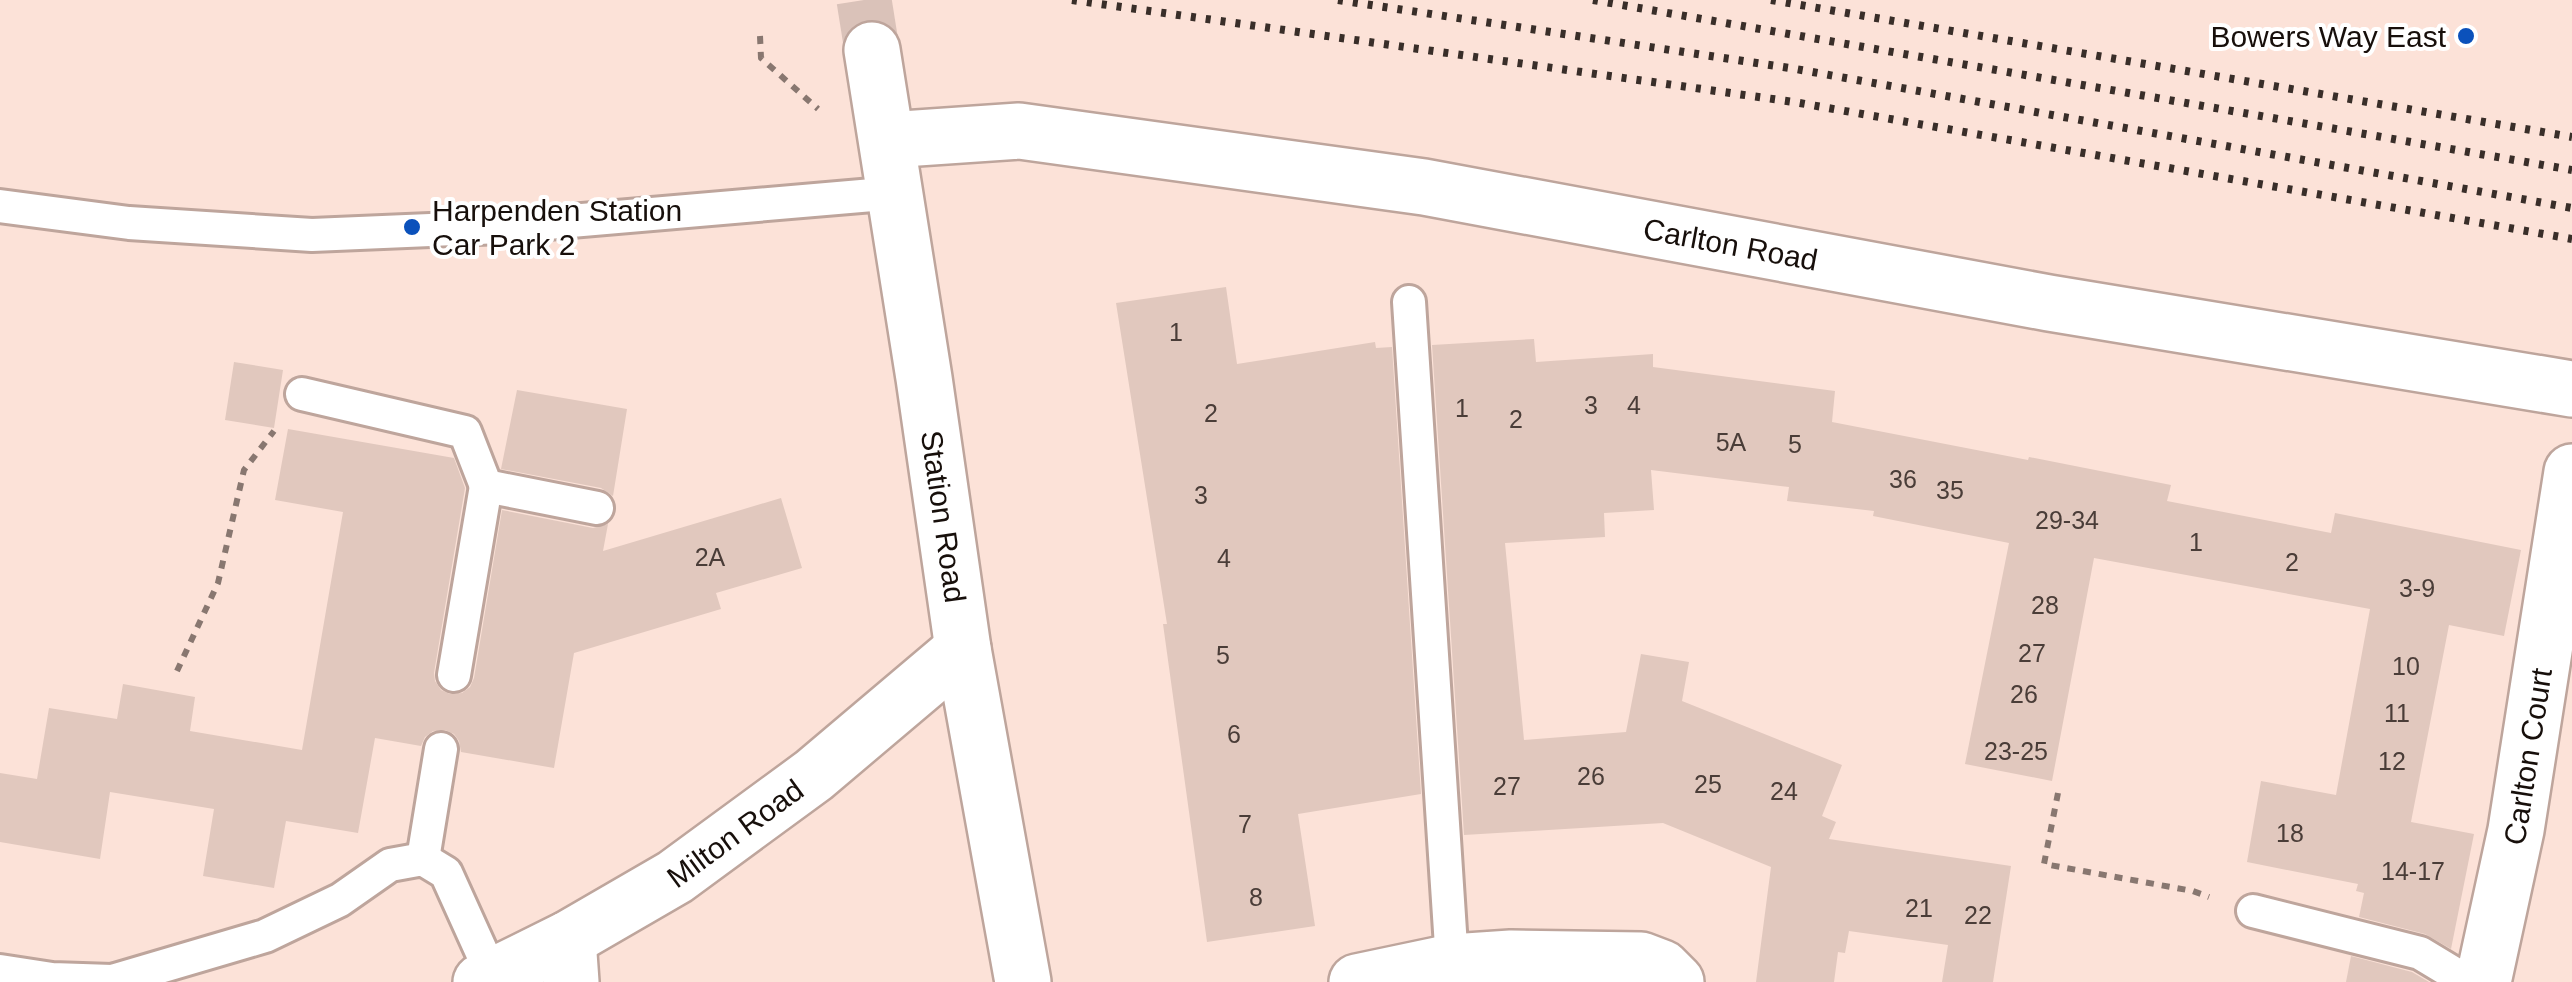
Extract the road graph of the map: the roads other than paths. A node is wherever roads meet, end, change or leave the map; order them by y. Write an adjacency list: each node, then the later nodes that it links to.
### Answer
1 (872, 50): 2 (street, Station Road)
2 (888, 140): 3 (street, Station Road); 6 (street, Carlton Road)
3 (896, 192): 4 (lane); 11 (street, Station Road)
4 (0, 206)
5 (1409, 302): 17 (lane)
6 (2572, 389)
7 (302, 394): 9 (lane)
8 (2572, 472): 26 (street, Carlton Court)
9 (486, 486): 10 (lane); 12 (lane)
10 (597, 508)
11 (963, 649): 16 (street, Milton Road); 22 (street, Station Road)
12 (454, 675)
13 (442, 749): 14 (lane)
14 (423, 859): 20 (lane); 21 (lane)
15 (2253, 912): 25 (lane)
16 (569, 960): 20 (street, Milton Road)
17 (1452, 962): 18 (street); 23 (street)
18 (1508, 970): 24 (street)
19 (0, 971): 21 (lane)
20 (487, 980)
21 (112, 982)
22 (1023, 982)
23 (1357, 982)
24 (1676, 982)
25 (2468, 982)
26 (2482, 982)

